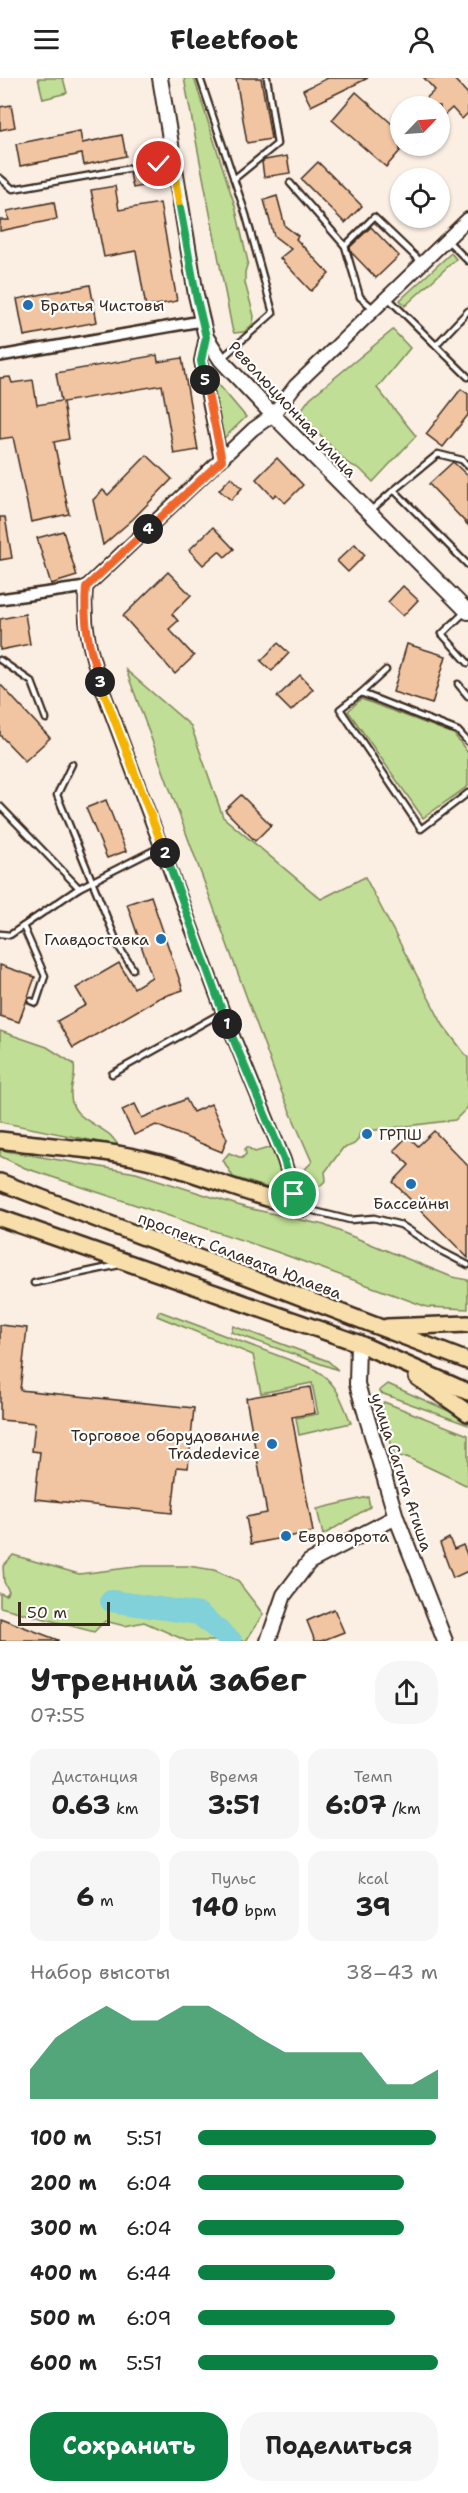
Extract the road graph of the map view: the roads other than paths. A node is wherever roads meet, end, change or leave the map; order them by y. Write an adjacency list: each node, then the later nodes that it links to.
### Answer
1 (160, 78): 4 (main road, Революционная улица)
2 (200, 78): 6 (lane)
3 (267, 78): 6 (lane)
4 (172, 161): 5 (lane); 17 (main road, Революционная улица)
5 (0, 178)
6 (234, 178): 22 (lane)
7 (290, 183): 10 (lane)
8 (468, 219): 9 (street)
9 (447, 240): 11 (lane); 12 (street)
10 (345, 246): 12 (lane); 14 (lane)
11 (468, 261)
12 (422, 263): 13 (street)
13 (387, 297): 14 (street); 20 (lane)
14 (374, 309): 24 (street)
15 (468, 311): 16 (lane)
16 (462, 318): 18 (lane); 20 (lane)
17 (201, 321): 19 (main road, Революционная улица); 21 (street)
18 (468, 324)
19 (206, 337): 22 (main road, Революционная улица); 25 (street)
20 (436, 345): 23 (lane)
21 (0, 356)
22 (221, 360): 24 (main road, Революционная улица)
23 (468, 377)
24 (273, 415): 25 (street); 28 (main road, Революционная улица)
25 (222, 460): 30 (street)
26 (468, 466): 27 (lane)
27 (394, 490): 28 (lane); 29 (lane)
28 (368, 513): 32 (main road, Революционная улица)
29 (468, 565)
30 (86, 587): 31 (street); 44 (street)
31 (0, 599)
32 (467, 611): 34 (lane)
33 (0, 660): 39 (lane)
34 (468, 663)
35 (386, 670): 37 (lane)
36 (458, 684): 38 (lane)
37 (361, 693): 40 (lane); 42 (lane)
38 (468, 696)
39 (46, 719)
40 (468, 742)
41 (72, 764): 45 (lane)
42 (468, 793)
43 (0, 806): 46 (lane)
44 (162, 846): 45 (lane); 51 (street)
45 (93, 881): 46 (lane); 49 (lane)
46 (79, 888): 47 (lane)
47 (23, 926): 48 (lane); 50 (lane)
48 (0, 934)
49 (133, 969)
50 (31, 1001)
51 (222, 1012): 52 (lane); 54 (street)
52 (112, 1074)
53 (0, 1140): 56 (main road)
54 (289, 1177): 56 (street); 57 (street)
55 (0, 1182): 63 (main road, проспект Салавата Юлаева)
56 (263, 1199): 57 (main road)
57 (304, 1208): 60 (lane)
58 (0, 1218): 59 (main road)
59 (128, 1263): 61 (lane); 64 (main road)
60 (468, 1265)
61 (34, 1283)
62 (468, 1324): 63 (main road)
63 (379, 1327): 66 (main road, проспект Салавата Юлаева)
64 (358, 1343): 65 (main road); 69 (main road, улица Сагита Агиша)
65 (393, 1360): 67 (main road); 68 (main road)
66 (468, 1361)
67 (468, 1392)
68 (468, 1413)
69 (396, 1517): 70 (main road); 71 (main road, улица Сагита Агиша)
70 (268, 1641)
71 (445, 1641)

